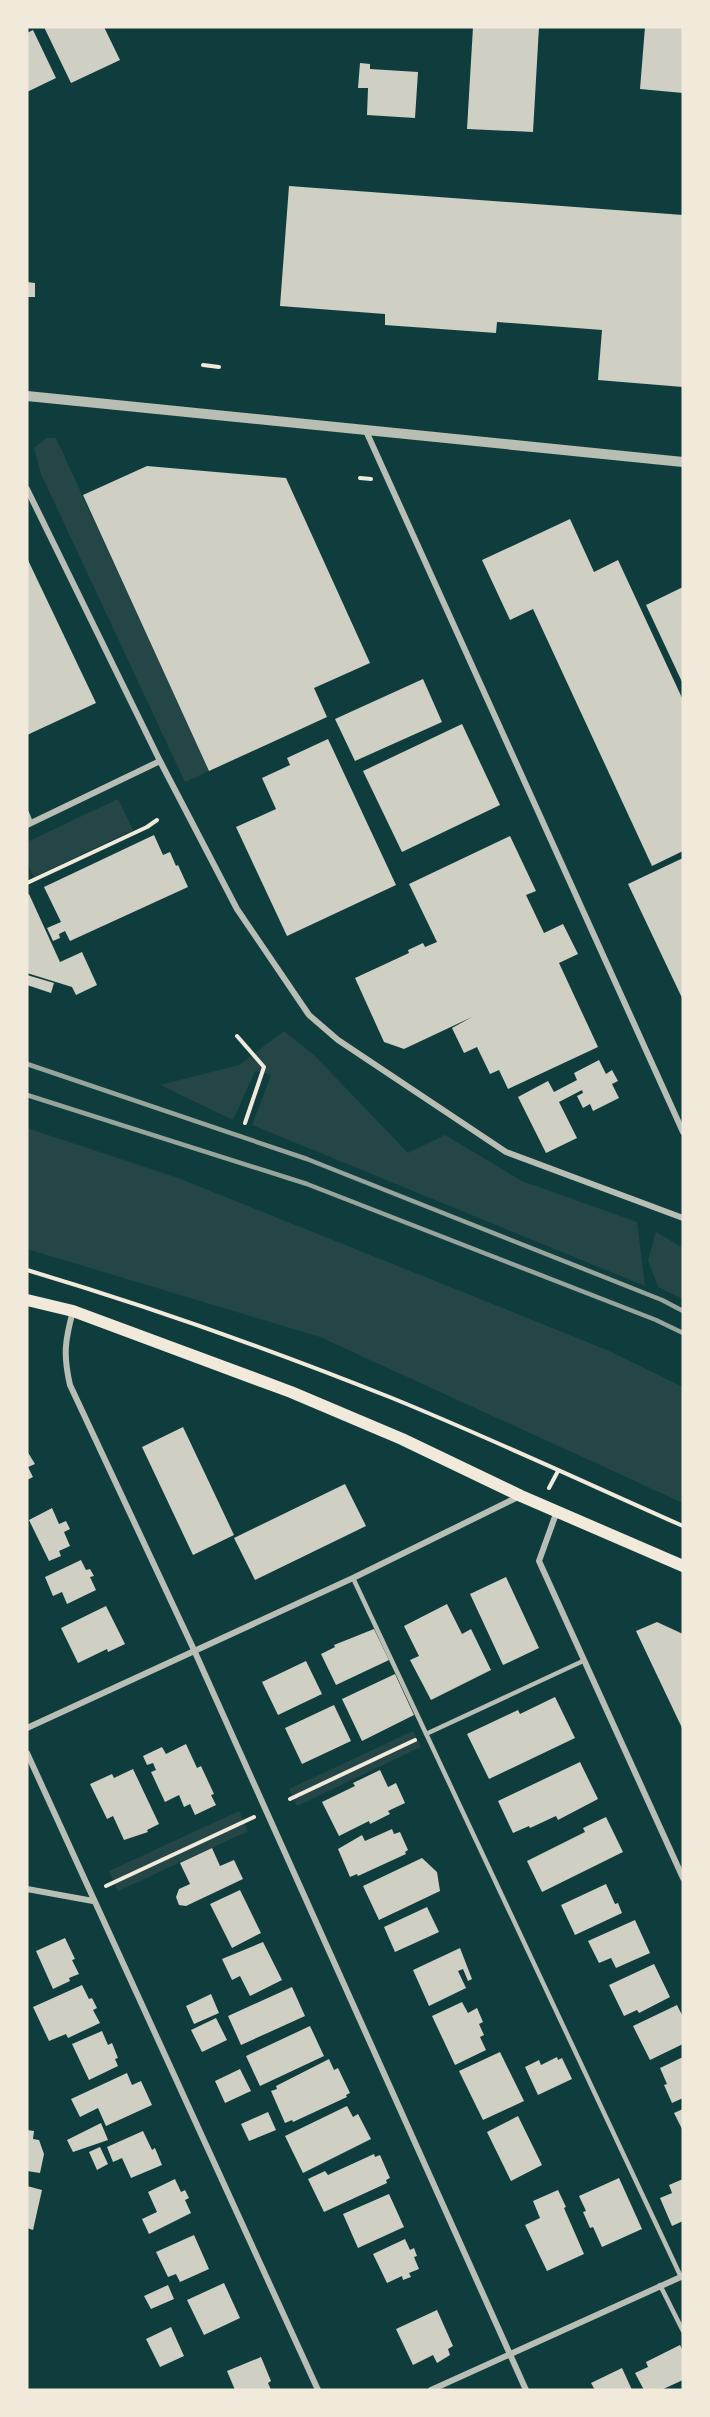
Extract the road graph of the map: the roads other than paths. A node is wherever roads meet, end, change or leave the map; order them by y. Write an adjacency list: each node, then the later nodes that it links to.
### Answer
1 (27, 396): 2 (street)
2 (366, 431): 3 (street); 8 (street)
3 (683, 462)
4 (27, 489): 5 (street)
5 (160, 760): 7 (street); 9 (street)
6 (27, 813): 7 (lane)
7 (29, 824)
8 (683, 1132)
9 (683, 1218)
10 (27, 1300): 11 (main road)
11 (73, 1311): 12 (main road); 16 (street)
12 (521, 1496): 13 (main road); 15 (street)
13 (557, 1512): 14 (main road); 17 (street)
14 (683, 1566)
15 (353, 1578): 16 (street); 19 (lane)
16 (194, 1650): 18 (street); 27 (street)
17 (583, 1661): 19 (lane); 21 (street)
18 (27, 1728)
19 (426, 1734): 24 (lane)
20 (27, 1753): 23 (street)
21 (683, 1878)
22 (27, 1889): 23 (street)
23 (93, 1901): 28 (street)
24 (682, 2276): 25 (street)
25 (660, 2285): 26 (lane); 27 (street)
26 (683, 2331)
27 (510, 2355): 29 (street); 30 (street)
28 (318, 2390)
29 (431, 2390)
30 (526, 2390)

